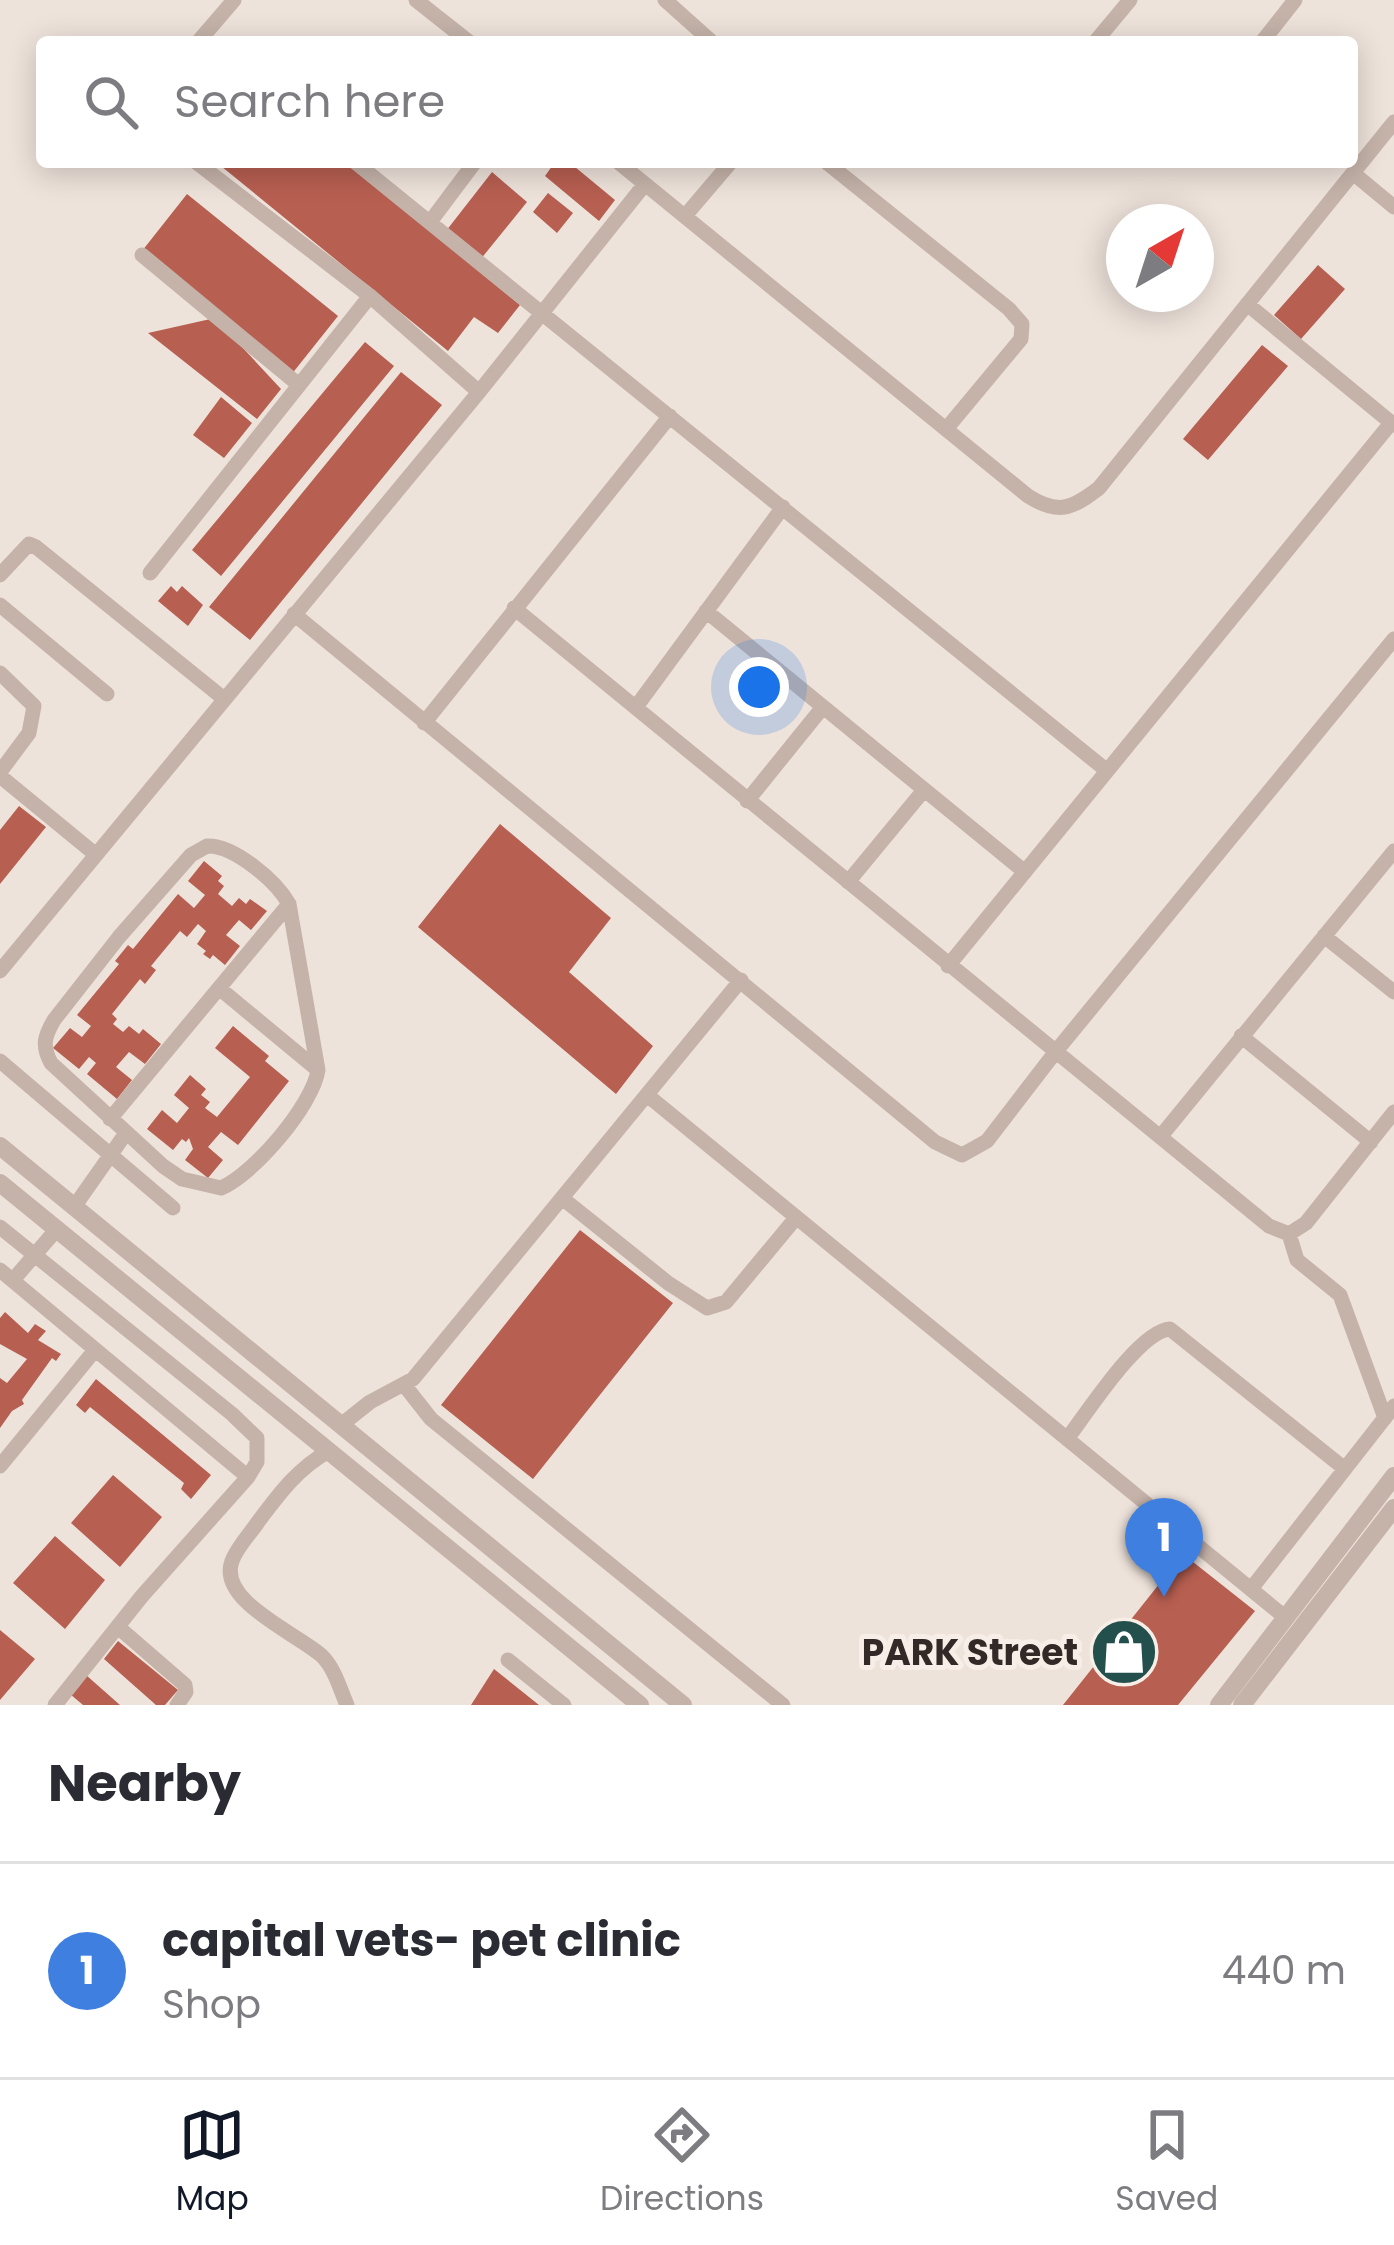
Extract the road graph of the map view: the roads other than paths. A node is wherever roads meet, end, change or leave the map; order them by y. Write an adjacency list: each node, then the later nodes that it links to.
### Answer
1 (234, 0): 6 (street)
2 (416, 0): 7 (street)
3 (665, 0): 8 (street)
4 (1130, 0): 9 (street)
5 (1289, 2): 10 (street)
6 (207, 36)
7 (461, 36)
8 (705, 36)
9 (1100, 36)
10 (1266, 36)
11 (1394, 122): 12 (street)
12 (1358, 167)
13 (204, 168): 26 (street)
14 (362, 168): 24 (street)
15 (471, 168): 24 (street)
16 (627, 168): 21 (street)
17 (725, 168): 23 (street)
18 (833, 168): 33 (street)
19 (1357, 168): 20 (street)
20 (1353, 173): 22 (street); 27 (street)
21 (645, 184): 23 (street); 28 (street)
22 (1394, 207)
23 (685, 216): 33 (street)
24 (430, 222): 28 (street)
25 (142, 255): 29 (street)
26 (370, 296): 29 (street); 30 (street)
27 (1247, 304): 32 (street); 33 (street)
28 (541, 313): 30 (street); 31 (street)
29 (299, 385): 35 (street)
30 (479, 392): 40 (street)
31 (670, 416): 34 (street); 38 (street)
32 (1392, 424): 48 (street)
33 (946, 428)
34 (782, 507): 39 (street); 48 (street)
35 (150, 573)
36 (0, 575): 44 (street)
37 (0, 605): 43 (street)
38 (514, 608): 46 (street); 47 (street)
39 (706, 611): 45 (street); 46 (street)
40 (294, 614): 44 (street); 47 (street)
41 (1394, 639): 64 (street)
42 (0, 673): 49 (street)
43 (107, 694)
44 (223, 698): 53 (street)
45 (823, 706): 50 (street); 51 (street)
46 (636, 707): 51 (street)
47 (424, 723): 60 (street)
48 (1106, 770): 54 (street)
49 (0, 774): 53 (street)
50 (924, 790): 54 (street); 55 (street)
51 (747, 801): 55 (street)
52 (1394, 851): 57 (street)
53 (95, 854): 59 (street)
54 (1024, 872): 58 (street)
55 (848, 882): 58 (street)
56 (289, 904): 61 (street); 66 (street); 69 (street)
57 (1324, 936): 62 (street); 63 (street)
58 (948, 966): 64 (street)
59 (0, 971)
60 (741, 980): 64 (street); 67 (street)
61 (219, 988): 66 (street); 69 (street)
62 (1394, 992)
63 (1241, 1036): 71 (street); 72 (street)
64 (1057, 1050): 71 (street)
65 (0, 1061): 74 (street)
66 (318, 1070): 70 (street)
67 (647, 1095): 76 (street); 79 (street)
68 (1394, 1112): 72 (street)
69 (110, 1119): 70 (street)
70 (126, 1133): 74 (street)
71 (1161, 1136): 82 (street)
72 (1371, 1142): 82 (street)
73 (0, 1146): 77 (street)
74 (110, 1157): 77 (street); 78 (street)
75 (0, 1183): 81 (street)
76 (562, 1198): 79 (street); 86 (street)
77 (74, 1207): 88 (street)
78 (173, 1208)
79 (795, 1219): 89 (street)
80 (0, 1227): 83 (street)
81 (57, 1228): 83 (street); 90 (street)
82 (1289, 1234): 87 (street)
83 (34, 1256): 84 (street); 94 (street)
84 (6, 1275): 85 (street)
85 (95, 1350): 91 (street); 94 (street)
86 (405, 1387): 88 (street); 106 (street)
87 (1390, 1412): 92 (street)
88 (341, 1425): 105 (street)
89 (1066, 1439): 92 (street); 96 (street)
90 (329, 1451): 102 (street); 104 (street)
91 (0, 1466)
92 (1346, 1468): 96 (street)
93 (1394, 1476): 97 (street)
94 (248, 1478): 98 (street)
95 (1394, 1508): 108 (street)
96 (1251, 1589): 97 (street)
97 (1286, 1618): 107 (street)
98 (118, 1628): 100 (street); 101 (street)
99 (508, 1660): 103 (street)
100 (57, 1704)
101 (177, 1705)
102 (347, 1705)
103 (564, 1705)
104 (640, 1705)
105 (683, 1705)
106 (783, 1705)
107 (1219, 1705)
108 (1242, 1705)

